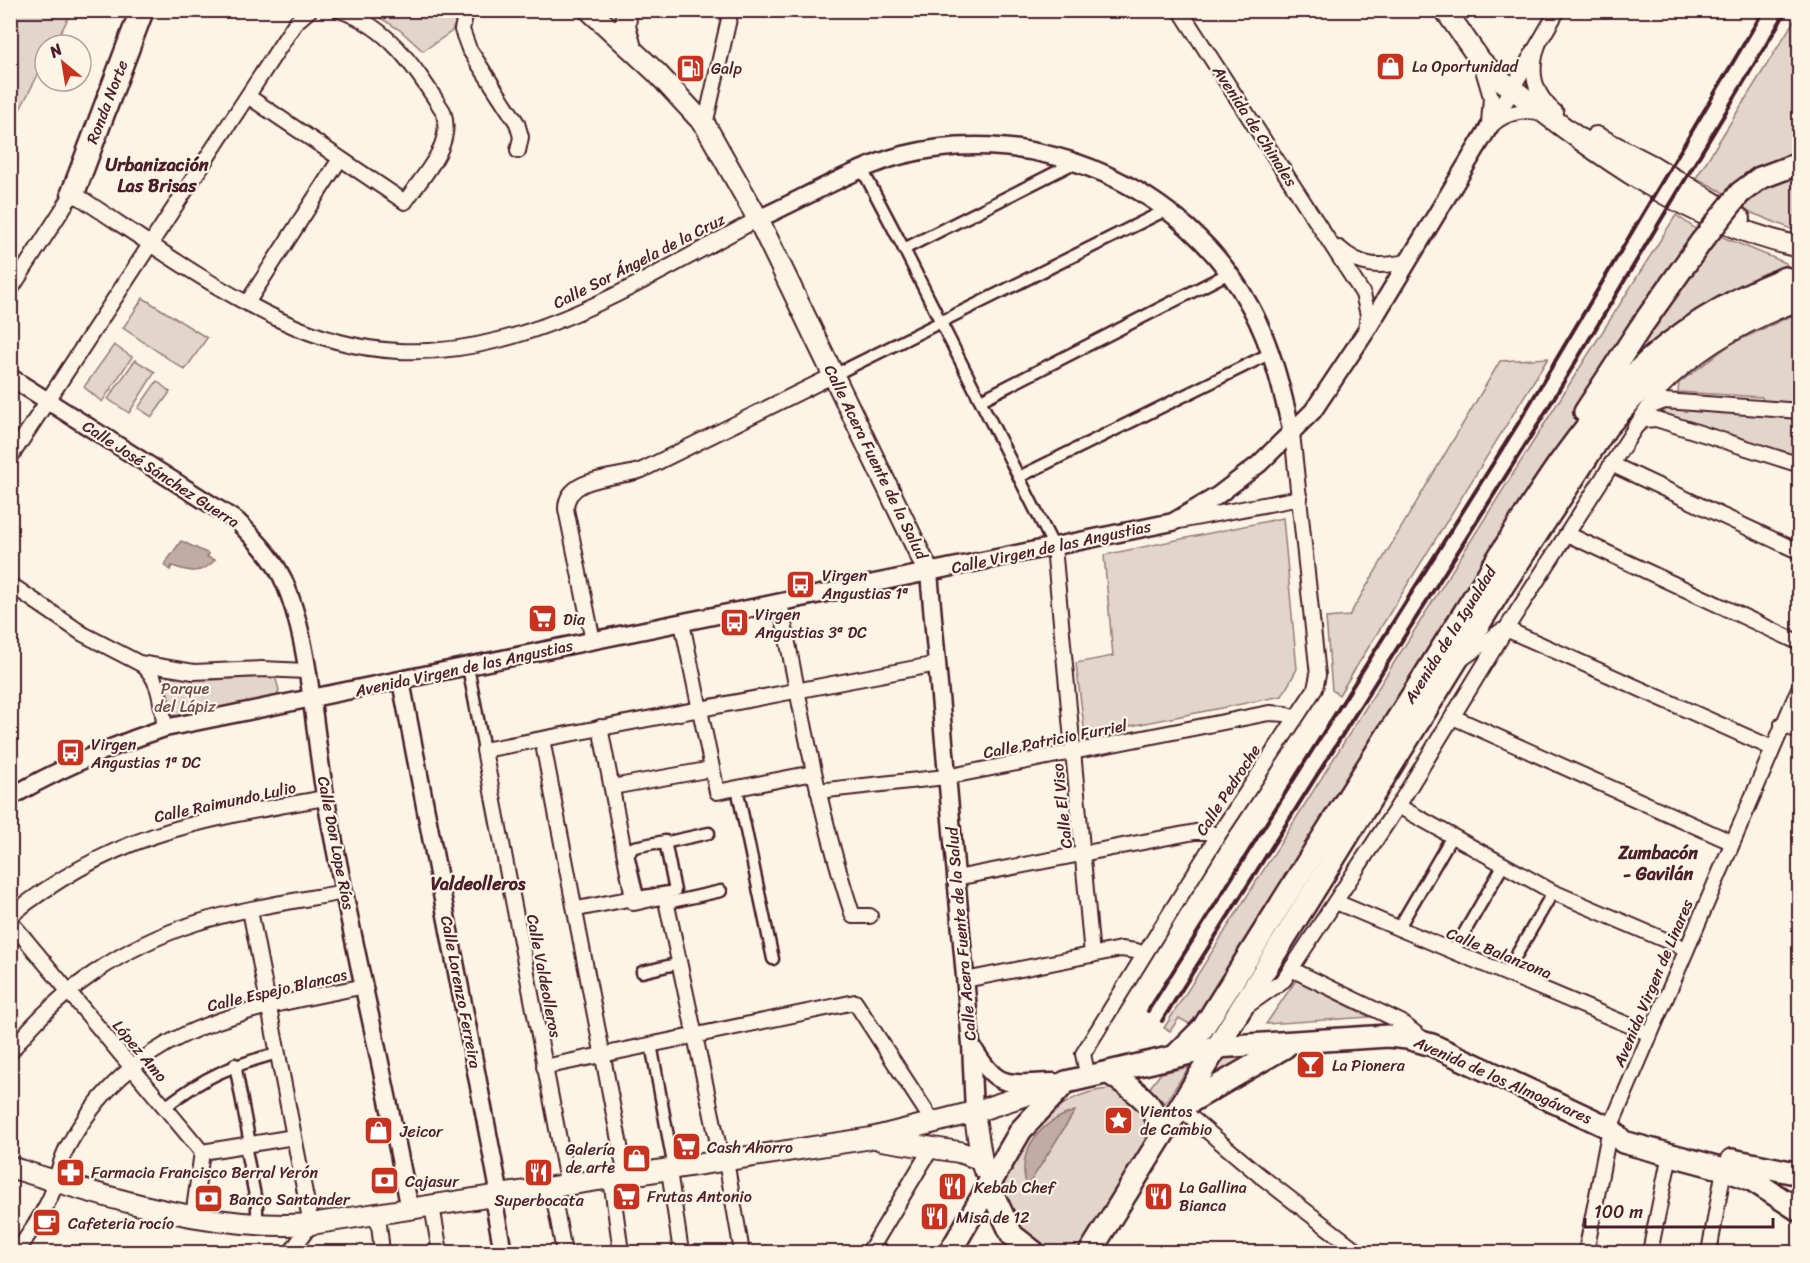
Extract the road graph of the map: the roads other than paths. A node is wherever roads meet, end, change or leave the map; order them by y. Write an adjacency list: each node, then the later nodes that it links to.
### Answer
1 (310, 10): 15 (street)
2 (339, 10): 21 (street)
3 (466, 10): 20 (street)
4 (589, 10): 12 (main road, Calle Acera Fuente de la Salud)
5 (627, 10): 12 (main road)
6 (731, 10): 18 (street)
7 (1180, 10): 29 (street, Avenida de Chinales)
8 (1445, 10): 13 (main road)
9 (1558, 10): 11 (street)
10 (142, 14): 25 (highway, Ronda Norte)
11 (1538, 45): 14 (street); 17 (street)
12 (631, 48): 18 (main road, Calle Acera Fuente de la Salud)
13 (1480, 60): 14 (main road); 19 (street)
14 (1512, 89): 16 (main road); 19 (street)
15 (249, 97): 21 (street); 30 (street)
16 (1544, 112): 17 (main road); 19 (street); 28 (main road)
17 (1569, 124): 28 (main road)
18 (705, 125): 27 (main road, Calle Acera Fuente de la Salud)
19 (1487, 131): 33 (street)
20 (518, 151)
21 (340, 159): 37 (street)
22 (1076, 162): 24 (street); 26 (street); 32 (street)
23 (1800, 163): 54 (main road, bridge)
24 (863, 171): 27 (street); 32 (street)
25 (73, 194): 30 (street, Calle Sor Ángela de la Cruz); 35 (street)
26 (1168, 209): 34 (street); 38 (street)
27 (758, 219): 37 (street, Calle Sor Ángela de la Cruz); 41 (main road, Calle Acera Fuente de la Salud)
28 (1776, 240): 31 (main road)
29 (1330, 241): 33 (street, Avenida de Chinales); 39 (street, Avenida de Chinales)
30 (152, 245): 37 (street, Calle Sor Ángela de la Cruz); 44 (street)
31 (1800, 247)
32 (904, 249): 38 (street)
33 (1407, 262): 39 (street, Calle Virgen de las Angustias)
34 (1229, 273): 40 (street); 43 (street)
35 (10, 291)
36 (1792, 291): 46 (street, Avenida de la Igualdad); 54 (main road, Avenida de la Igualdad); 66 (main road, Avenida de la Igualdad)
37 (247, 303)
38 (942, 323): 41 (street); 43 (street)
39 (1365, 333): 48 (street, Calle Virgen de las Angustias)
40 (1271, 353): 48 (street); 52 (street)
41 (834, 375): 59 (main road, Calle Acera Fuente de la Salud); 64 (street)
42 (10, 377): 44 (street, Calle José Sánchez Guerra)
43 (981, 400): 52 (street)
44 (48, 401): 49 (street); 70 (street, Calle José Sánchez Guerra)
45 (1800, 411): 46 (street)
46 (1643, 413): 47 (street, Avenida de la Igualdad)
47 (1631, 430): 50 (street, Avenida de la Igualdad); 51 (street)
48 (1292, 433): 53 (street, Calle Pedroche); 55 (street, Calle Virgen de las Angustias)
49 (10, 458)
50 (1611, 464): 56 (street, Avenida de la Igualdad); 58 (street)
51 (1800, 465)
52 (1019, 477): 57 (street)
53 (1300, 498): 55 (street, Calle Virgen de las Angustias); 77 (street, Calle Pedroche)
54 (1531, 506): 140 (main road, Avenida de la Igualdad)
55 (1173, 522): 57 (street, Calle Virgen de las Angustias)
56 (1567, 534): 63 (street, Avenida de la Igualdad); 65 (street)
57 (1054, 547): 59 (street, Calle Virgen de las Angustias); 85 (street, Calle El Viso)
58 (1800, 552)
59 (929, 573): 61 (street, Avenida Virgen de las Angustias); 68 (street, Calle Acera Fuente de la Salud)
60 (10, 584): 67 (street)
61 (780, 603): 62 (street, Avenida Virgen de las Angustias); 73 (street)
62 (682, 623): 64 (street, Avenida Virgen de las Angustias); 75 (street)
63 (1506, 628): 66 (street, Avenida de la Igualdad); 76 (street, Avenida de la Igualdad); 83 (street)
64 (593, 641): 69 (street, Avenida Virgen de las Angustias)
65 (1800, 643)
66 (1459, 660): 129 (main road, Avenida de la Igualdad)
67 (139, 663): 70 (street); 80 (street)
68 (937, 664): 73 (street); 88 (street, Calle Acera Fuente de la Salud)
69 (468, 667): 71 (street, Avenida Virgen de las Angustias); 84 (street, Calle Valdeolleros)
70 (306, 671): 74 (street, Calle José Sánchez Guerra)
71 (401, 681): 74 (street, Avenida Virgen de las Angustias); 169 (street, Calle Lorenzo Ferreira)
72 (1800, 686): 78 (street, Avenida Virgen de Linares)
73 (797, 690): 75 (street); 87 (street)
74 (311, 700): 80 (street, Avenida Virgen de las Angustias); 93 (street, Calle Don Lope Ríos)
75 (698, 708): 79 (street); 86 (street)
76 (1453, 717): 94 (street, Avenida de la Igualdad); 98 (street)
77 (1295, 719): 85 (street, Calle Patricio Furriel); 97 (street, Calle Pedroche)
78 (1782, 724): 81 (street); 83 (street, Avenida Virgen de Linares)
79 (600, 727): 82 (street); 89 (street)
80 (165, 728): 92 (street, Avenida Virgen de las Angustias)
81 (1800, 732)
82 (542, 739): 84 (street); 110 (street)
83 (1772, 748): 98 (street, Avenida Virgen de Linares)
84 (484, 750): 143 (street, Calle Valdeolleros)
85 (1073, 752): 88 (street, Calle Patricio Furriel); 101 (street, Calle El Viso)
86 (712, 769): 89 (street); 90 (street)
87 (813, 772): 90 (street); 91 (street)
88 (946, 777): 91 (street, Calle Patricio Furriel); 103 (street, Calle Acera Fuente de la Salud)
89 (612, 787): 100 (street)
90 (736, 788): 120 (street)
91 (818, 791): 113 (street)
92 (10, 797)
93 (325, 798): 105 (street, Calle Don Lope Ríos); 112 (street, Calle Raimundo Lulio)
94 (1398, 806): 96 (street); 108 (street, Avenida de la Igualdad)
95 (709, 833): 99 (street)
96 (1452, 836): 102 (street); 114 (street)
97 (1217, 837): 101 (street); 118 (street, Calle Pedroche)
98 (1731, 842): 116 (street, Avenida Virgen de Linares)
99 (665, 843): 100 (street); 100 (street)
100 (627, 851): 107 (street)
101 (1083, 852): 103 (street); 119 (street, Calle El Viso)
102 (1504, 864): 106 (street); 117 (street)
103 (956, 878): 125 (street, Calle Acera Fuente de la Salud)
104 (721, 891): 109 (street)
105 (344, 892): 111 (street); 126 (street, Calle Don Lope Ríos)
106 (1553, 892): 116 (street); 124 (street)
107 (633, 898): 109 (street); 110 (street)
108 (1336, 902): 114 (street, Calle Balanzona); 122 (street, Avenida de la Igualdad)
109 (667, 903): 121 (street)
110 (577, 909): 139 (street)
111 (250, 910): 127 (street); 128 (street)
112 (10, 916)
113 (870, 916)
114 (1398, 929): 117 (street, Calle Balanzona)
115 (13, 930): 127 (street, López Amo)
116 (1686, 949): 131 (street, Avenida Virgen de Linares)
117 (1453, 952): 124 (street, Calle Balanzona)
118 (1143, 954): 119 (street); 145 (street, Calle Pedroche)
119 (1092, 955): 125 (street)
120 (773, 959)
121 (680, 963): 123 (street); 130 (street)
122 (1292, 969): 129 (street, Avenida de la Igualdad); 135 (street)
123 (642, 972)
124 (1506, 973): 131 (street, Calle Balanzona)
125 (966, 980): 133 (street, Calle Acera Fuente de la Salud)
126 (365, 986): 128 (street, Calle Espejo Blancas); 171 (street, Calle Don Lope Ríos)
127 (70, 992): 137 (street); 142 (street, López Amo)
128 (268, 1005): 138 (street); 142 (street, Calle Espejo Blancas)
129 (1238, 1012): 136 (main road, Avenida de la Igualdad)
130 (695, 1034): 132 (street); 150 (street); 160 (street)
131 (1650, 1034): 151 (street, Avenida Virgen de Linares)
132 (651, 1044): 139 (street); 163 (street)
133 (971, 1044): 146 (street); 149 (street, Calle Acera Fuente de la Salud)
134 (1291, 1044): 135 (main road, Avenida de los Almogávares); 136 (main road, Avenida de los Almogávares); 148 (main road)
135 (1432, 1045): 151 (main road, Avenida de los Almogávares)
136 (1216, 1047): 140 (main road); 148 (main road, Avenida de la Igualdad)
137 (10, 1053)
138 (278, 1053): 141 (street); 152 (street)
139 (604, 1054): 143 (street); 165 (street)
140 (1177, 1054): 144 (main road)
141 (235, 1064): 147 (street); 155 (street)
142 (132, 1067): 147 (street, López Amo); 166 (street, Calle Espejo Blancas)
143 (544, 1067): 168 (street, Calle Valdeolleros)
144 (1109, 1072): 145 (main road); 153 (main road)
145 (1088, 1077): 146 (main road)
146 (1066, 1082): 149 (main road); 167 (main road)
147 (165, 1107): 157 (street, López Amo)
148 (1180, 1108): 153 (main road, Avenida de la Igualdad); 191 (street)
149 (974, 1112): 150 (main road); 159 (main road)
150 (933, 1122): 154 (main road)
151 (1610, 1128): 158 (main road, Avenida de los Almogávares); 164 (main road, Avenida de los Almogávares); 192 (street, Avenida Virgen de Linares)
152 (294, 1137): 155 (street); 176 (street)
153 (1161, 1137): 190 (main road, Avenida de la Igualdad)
154 (872, 1138): 156 (main road); 160 (main road)
155 (248, 1144): 157 (street); 175 (street)
156 (932, 1147): 159 (main road); 187 (street)
157 (202, 1152): 174 (street)
158 (1670, 1154): 162 (main road, Avenida de los Almogávares); 193 (street)
159 (980, 1159): 167 (main road)
160 (724, 1161): 163 (main road); 186 (street)
161 (10, 1167): 166 (main road)
162 (1724, 1169): 172 (main road, Avenida de los Almogávares); 194 (street)
163 (672, 1170): 165 (main road); 185 (street)
164 (1800, 1174)
165 (619, 1178): 168 (main road); 184 (street)
166 (55, 1181): 174 (main road); 178 (street, Calle Espejo Blancas)
167 (988, 1184): 188 (main road); 189 (main road)
168 (560, 1187): 169 (main road); 183 (street, Calle Valdeolleros)
169 (497, 1197): 170 (main road); 182 (street, Calle Lorenzo Ferreira)
170 (432, 1206): 171 (main road); 181 (street)
171 (410, 1210): 173 (main road)
172 (1800, 1211)
173 (378, 1215): 176 (main road); 180 (street)
174 (193, 1217): 175 (main road)
175 (257, 1223): 177 (main road)
176 (311, 1224): 177 (main road); 179 (street)
177 (283, 1226): 179 (street)
178 (17, 1252)
179 (290, 1252)
180 (382, 1252)
181 (440, 1252)
182 (503, 1252)
183 (564, 1252)
184 (621, 1252)
185 (681, 1252)
186 (742, 1252)
187 (868, 1252)
188 (950, 1252)
189 (1034, 1252)
190 (1090, 1252)
191 (1359, 1252)
192 (1587, 1252)
193 (1650, 1252)
194 (1709, 1252)

